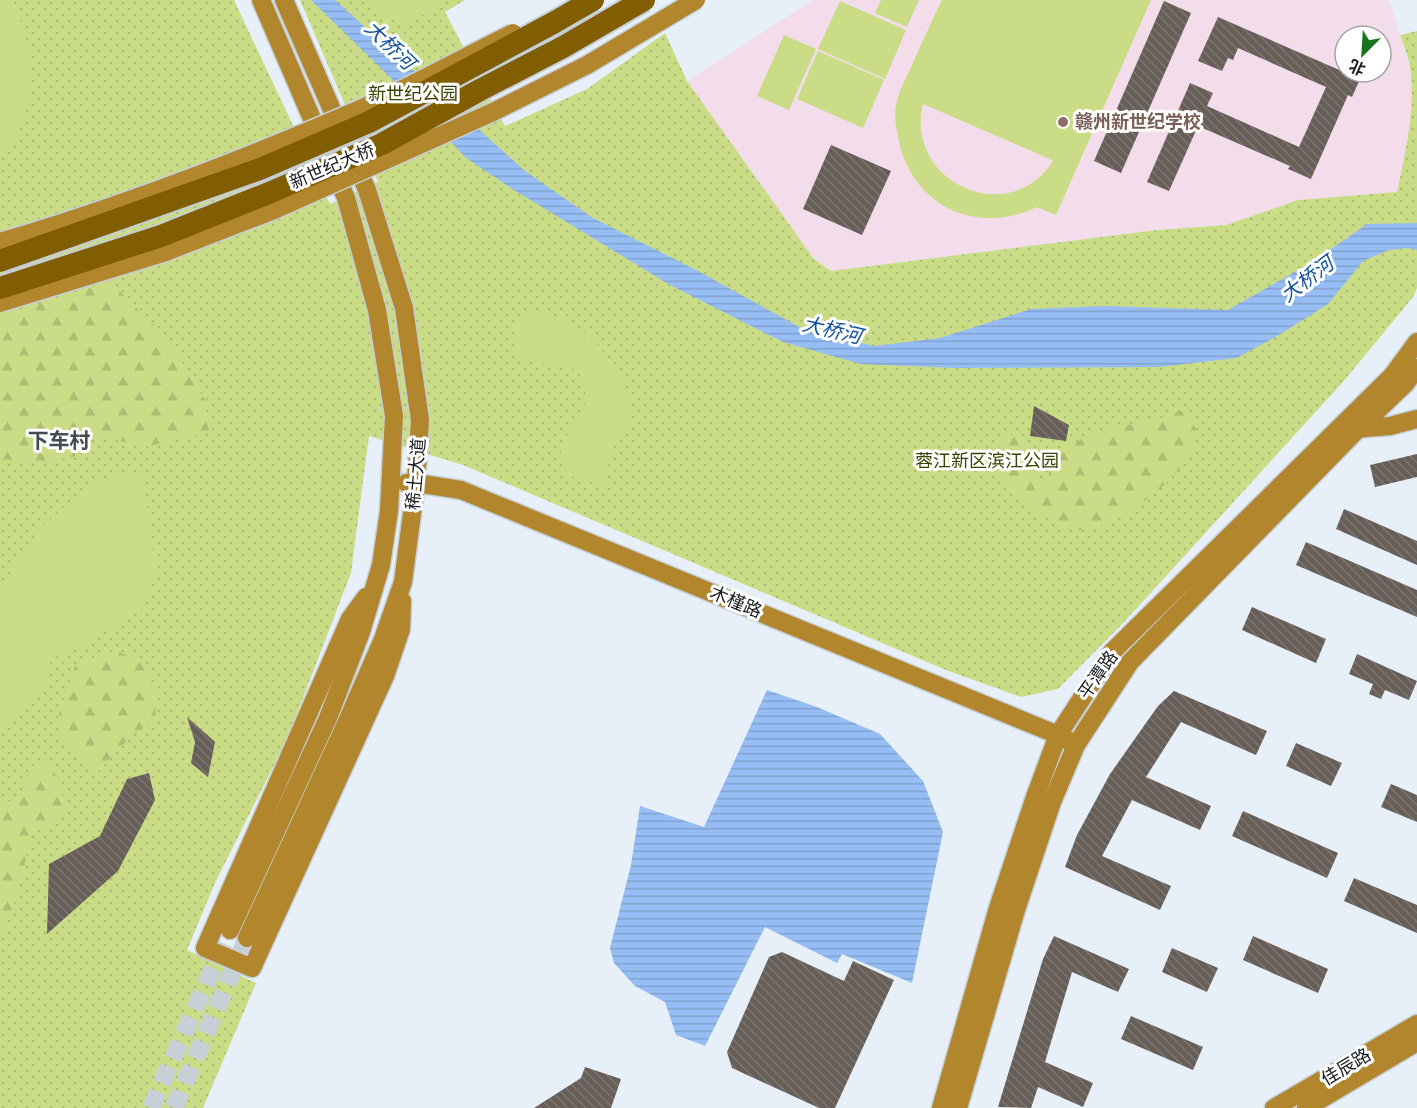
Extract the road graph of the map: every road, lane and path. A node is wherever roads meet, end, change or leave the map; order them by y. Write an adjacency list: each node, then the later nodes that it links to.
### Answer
1 (261, 0): 16 (street, 稀土大道)
2 (284, 0): 15 (street, 稀土大道)
3 (576, 0): 7 (street, bridge)
4 (592, 0): 8 (highway, 新世纪大桥, bridge)
5 (644, 0): 9 (highway, 新世纪大桥, bridge)
6 (696, 0): 10 (street, bridge)
7 (0, 242)
8 (0, 261)
9 (0, 288)
10 (0, 303)
11 (1417, 342): 14 (street, 平潭路)
12 (1417, 368): 14 (street, 平潭路)
13 (1417, 419): 14 (street)
14 (1349, 427): 19 (street, 平潭路); 20 (street, 平潭路)
15 (416, 483): 16 (street, 木槿路); 17 (street, 稀土大道); 19 (street, 木槿路)
16 (390, 484): 18 (street, 稀土大道)
17 (403, 582): 18 (street, 稀土大道); 18 (street)
18 (374, 586)
19 (1058, 735): 20 (street, 木槿路); 23 (street, 平潭路)
20 (1076, 745): 24 (street, 平潭路)
21 (1417, 1024): 25 (street, 佳辰路)
22 (1417, 1042): 26 (street, 佳辰路)
23 (941, 1108)
24 (958, 1108)
25 (1274, 1108)
26 (1306, 1108)

